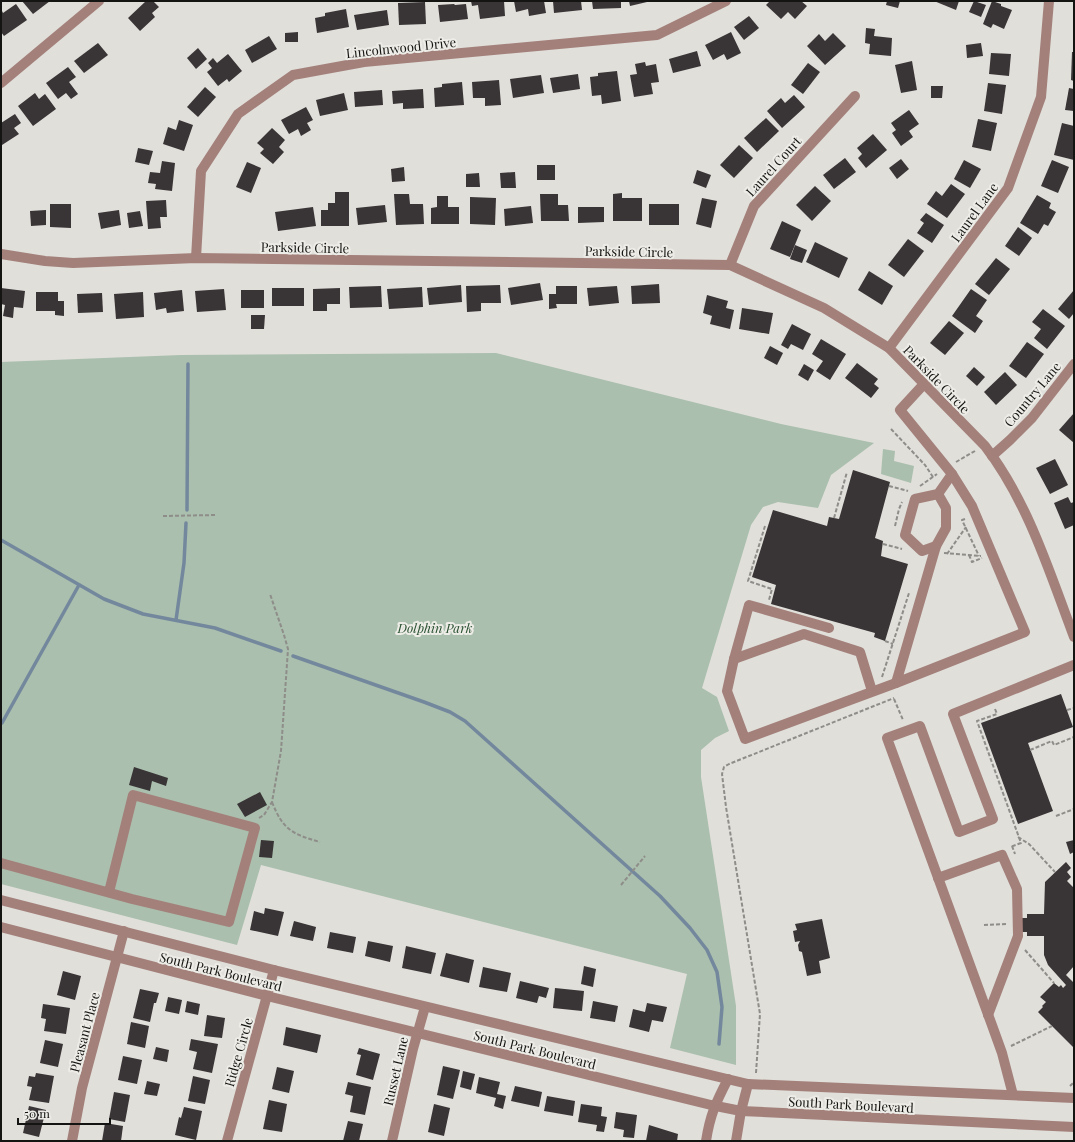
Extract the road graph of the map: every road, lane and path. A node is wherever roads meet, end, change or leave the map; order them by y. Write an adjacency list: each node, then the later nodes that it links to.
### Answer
1 (99, 1): 4 (street)
2 (726, 1): 7 (street, Lincolnwood Drive)
3 (1049, 1): 9 (street, Laurel Lane)
4 (1, 83)
5 (855, 96): 8 (street, Laurel Court)
6 (1, 254): 7 (street, Parkside Circle)
7 (196, 258): 8 (street, Parkside Circle)
8 (730, 265): 9 (street, Parkside Circle)
9 (889, 348): 11 (street, Parkside Circle)
10 (1074, 364): 13 (street, Country Lane)
11 (924, 384): 13 (street, Parkside Circle); 15 (street)
12 (891, 429): 16 (path)
13 (992, 456): 35 (street, Parkside Circle)
14 (847, 472): 22 (path)
15 (952, 474): 19 (street); 40 (street)
16 (933, 477)
17 (889, 486): 18 (path)
18 (911, 492)
19 (938, 494): 28 (street); 28 (street)
20 (216, 515): 21 (path)
21 (163, 516)
22 (834, 518)
23 (967, 518): 25 (path)
24 (765, 526): 33 (path)
25 (966, 527): 29 (path); 31 (path)
26 (883, 544): 27 (path)
27 (902, 549)
28 (935, 549): 29 (path); 40 (street)
29 (948, 554): 30 (path)
30 (969, 555): 31 (path); 31 (path)
31 (979, 556)
32 (270, 594): 49 (path)
33 (766, 609): 34 (street); 38 (street)
34 (829, 628)
35 (1074, 636)
36 (885, 641): 37 (path)
37 (893, 644)
38 (734, 659): 41 (street); 41 (street)
39 (1074, 665): 46 (street)
40 (892, 684): 41 (street); 42 (path)
41 (872, 691)
42 (894, 698): 46 (path); 78 (path)
43 (1074, 708): 44 (path)
44 (1067, 710)
45 (997, 714): 53 (path)
46 (907, 731): 59 (street)
47 (1074, 737): 48 (path)
48 (1030, 750)
49 (272, 802): 52 (path); 54 (path)
50 (1074, 809): 51 (path)
51 (1056, 816)
52 (245, 825): 61 (street); 61 (street)
53 (1018, 837): 55 (path); 58 (path)
54 (320, 842)
55 (1008, 848)
56 (645, 856): 60 (path)
57 (1, 863): 61 (street)
58 (1055, 872)
59 (938, 878): 63 (street); 73 (street)
60 (621, 885)
61 (109, 892)
62 (1, 900): 66 (street, South Park Boulevard)
63 (1018, 924): 64 (path); 73 (street)
64 (984, 925)
65 (1, 927): 68 (street, South Park Boulevard)
66 (124, 931): 68 (street, Pleasant Place); 69 (street, South Park Boulevard)
67 (1026, 943): 70 (path)
68 (117, 958): 71 (street, South Park Boulevard); 84 (street, Pleasant Place)
69 (274, 970): 71 (street, Ridge Circle); 72 (street, South Park Boulevard)
70 (1054, 983)
71 (267, 996): 75 (street, South Park Boulevard); 85 (street, Ridge Circle)
72 (425, 1007): 75 (street, Russet Lane); 77 (street, South Park Boulevard)
73 (988, 1015): 79 (street)
74 (1052, 1026): 76 (path)
75 (418, 1034): 81 (street, South Park Boulevard); 86 (street, Russet Lane)
76 (1011, 1046)
77 (728, 1079): 78 (street, South Park Boulevard); 81 (street)
78 (751, 1084): 79 (street, South Park Boulevard); 82 (street)
79 (1013, 1095): 80 (street, South Park Boulevard)
80 (1073, 1096)
81 (714, 1106): 82 (street, South Park Boulevard); 87 (street)
82 (741, 1111): 83 (street, South Park Boulevard); 88 (street)
83 (1074, 1127)
84 (72, 1141)
85 (227, 1141)
86 (392, 1141)
87 (706, 1141)
88 (736, 1141)

